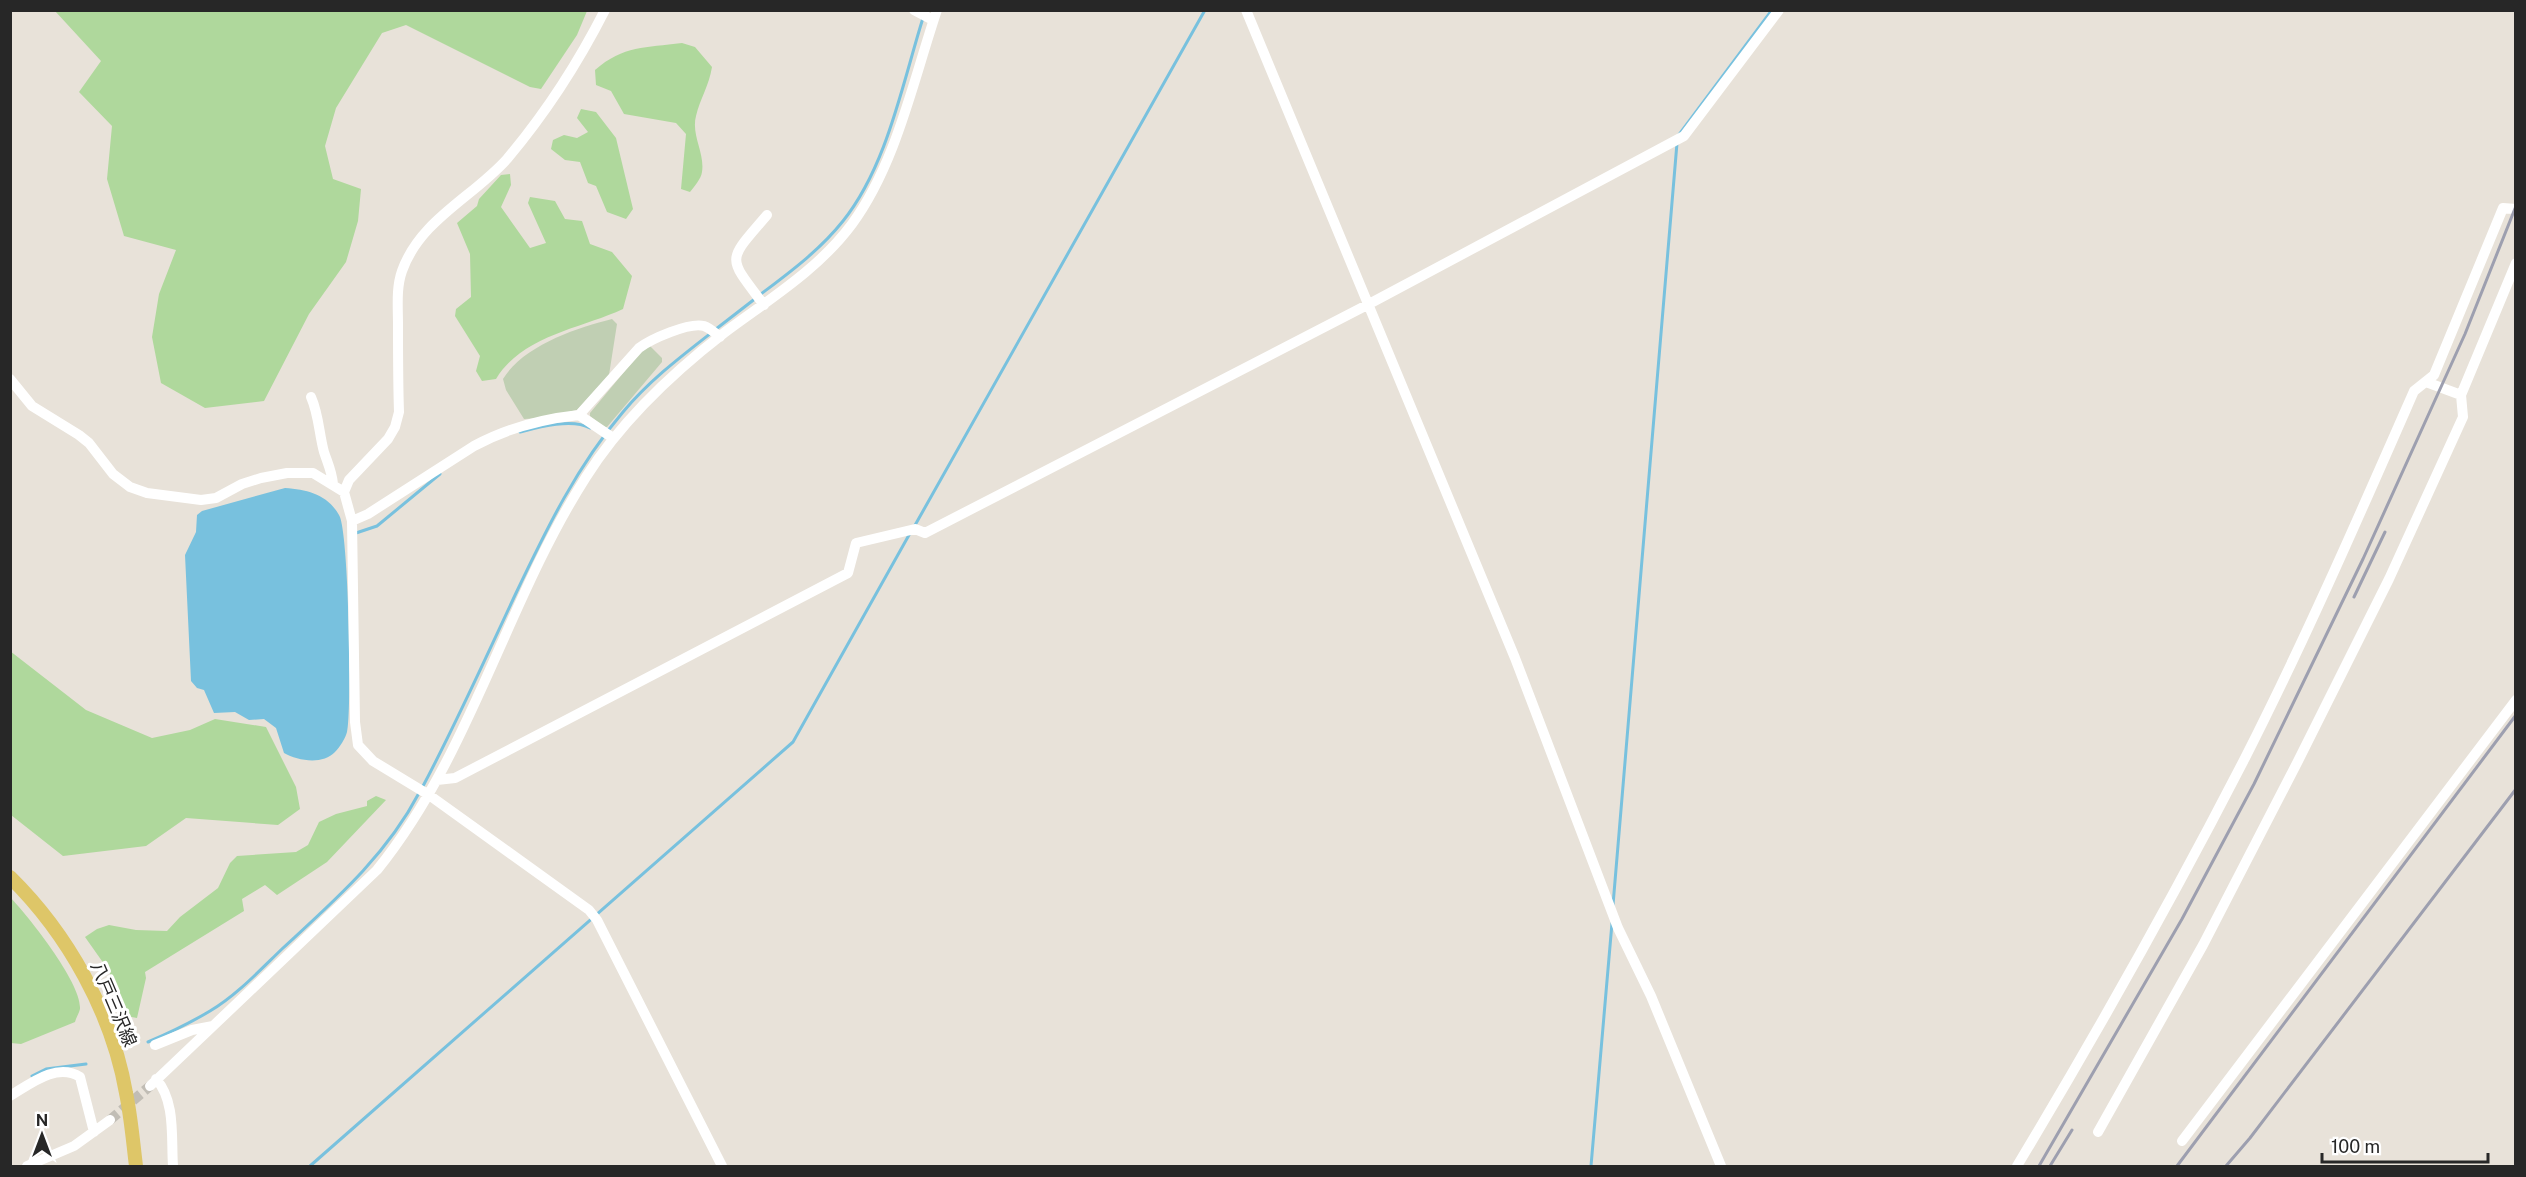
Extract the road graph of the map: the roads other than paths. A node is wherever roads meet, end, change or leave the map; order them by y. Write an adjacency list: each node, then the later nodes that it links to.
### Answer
1 (605, 10): 19 (street)
2 (914, 10): 5 (street)
3 (1246, 10): 10 (street)
4 (1779, 10): 10 (street)
5 (935, 15): 9 (street)
6 (2516, 209): 13 (street)
7 (767, 215): 9 (street)
8 (2516, 263): 14 (street)
9 (764, 304): 11 (street)
10 (1369, 304): 22 (street); 36 (street)
11 (720, 337): 16 (street); 17 (street)
12 (10, 379): 18 (street)
13 (2426, 382): 14 (street); 37 (street)
14 (2461, 395): 30 (street)
15 (311, 397): 18 (street)
16 (579, 415): 17 (street); 20 (street)
17 (613, 438): 22 (street)
18 (333, 484): 19 (street)
19 (344, 492): 20 (street)
20 (352, 521): 23 (street)
21 (2516, 700): 31 (street)
22 (437, 780): 23 (street)
23 (429, 795): 25 (street); 35 (street)
24 (10, 877): 33 (main road, 八戸三沢線)
25 (214, 1026): 26 (street); 34 (street)
26 (155, 1045)
27 (10, 1096): 29 (street)
28 (110, 1120): 29 (street)
29 (94, 1132): 32 (street)
30 (2098, 1132)
31 (2182, 1141)
32 (27, 1167)
33 (136, 1167)
34 (173, 1167)
35 (722, 1167)
36 (1721, 1167)
37 (2017, 1167)

